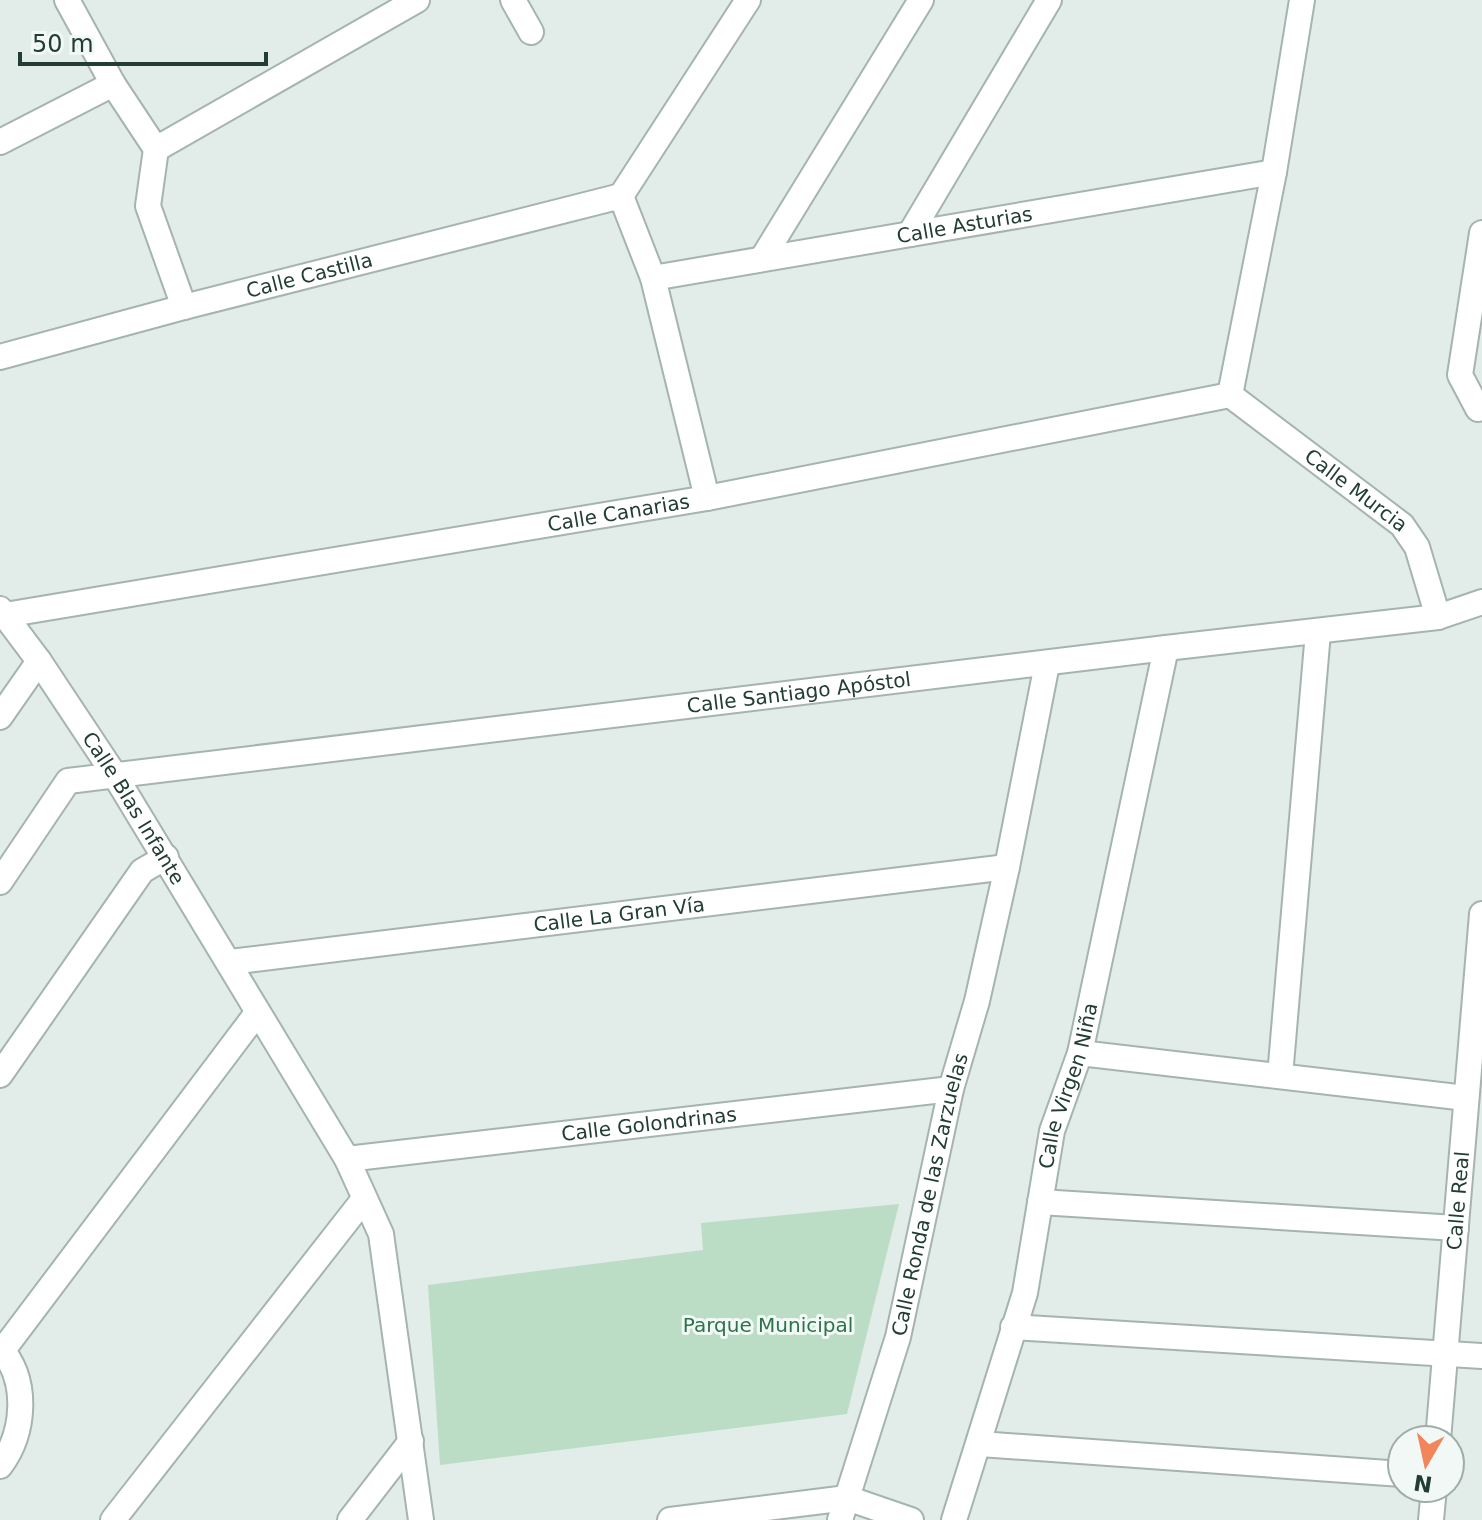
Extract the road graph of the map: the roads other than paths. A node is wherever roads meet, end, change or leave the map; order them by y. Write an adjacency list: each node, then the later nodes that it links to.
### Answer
1 (67, 0): 9 (street)
2 (417, 0): 11 (street)
3 (513, 0): 8 (street)
4 (748, 0): 13 (street)
5 (921, 0): 16 (street)
6 (1049, 0): 15 (street)
7 (1302, 0): 12 (street)
8 (531, 32)
9 (113, 84): 10 (street); 11 (street)
10 (0, 142)
11 (156, 149): 18 (street)
12 (1274, 172): 15 (street, Calle Asturias); 20 (street)
13 (621, 196): 17 (street); 18 (street, Calle Castilla)
14 (1482, 233): 21 (street)
15 (910, 234): 16 (street, Calle Asturias)
16 (762, 259): 17 (street, Calle Asturias)
17 (653, 278): 22 (street)
18 (184, 307): 19 (street, Calle Castilla)
19 (0, 357)
20 (1230, 395): 22 (street, Calle Canarias); 25 (street, Calle Murcia)
21 (1482, 408)
22 (707, 498): 24 (street, Calle Canarias)
23 (1482, 602): 25 (street, Calle Santiago Apóstol)
24 (2, 612): 28 (street, Calle Blas Infante)
25 (1438, 617): 26 (street, Calle Santiago Apóstol)
26 (1318, 632): 27 (street, Calle Santiago Apóstol); 40 (street)
27 (1166, 648): 29 (street, Calle Santiago Apóstol); 38 (street, Calle Virgen Niña)
28 (39, 661): 30 (street); 31 (street, Calle Blas Infante)
29 (1047, 664): 31 (street, Calle Santiago Apóstol); 33 (street)
30 (0, 717)
31 (114, 774): 32 (street, Calle Blas Infante); 34 (street, Calle Santiago Apóstol)
32 (166, 857): 36 (street, Calle Blas Infante); 39 (street)
33 (1007, 867): 36 (street, Calle La Gran Vía); 41 (street, Calle Ronda de las Zarzuelas)
34 (0, 882)
35 (1482, 914): 42 (street, Calle Real)
36 (230, 962): 37 (street, Calle Blas Infante)
37 (257, 1013): 43 (street, Calle Blas Infante); 48 (street)
38 (1080, 1053): 40 (street); 45 (street, Calle Virgen Niña)
39 (0, 1075)
40 (1280, 1076): 42 (street)
41 (951, 1089): 43 (street, Calle Golondrinas); 56 (street, Calle Ronda de las Zarzuelas)
42 (1466, 1098): 46 (street, Calle Real)
43 (347, 1159): 44 (street, Calle Blas Infante)
44 (364, 1199): 52 (street, Calle Blas Infante); 57 (street)
45 (1040, 1202): 46 (street); 47 (street, Calle Virgen Niña)
46 (1456, 1228): 49 (street, Calle Real)
47 (1013, 1327): 49 (street); 53 (street, Calle Virgen Niña)
48 (2, 1349): 54 (street)
49 (1445, 1352): 50 (street); 51 (street, Calle Real)
50 (1482, 1356)
51 (1439, 1424)
52 (411, 1441): 58 (street); 59 (street, Calle Blas Infante)
53 (980, 1444): 55 (street); 62 (street, Calle Virgen Niña)
54 (0, 1466)
55 (1386, 1473)
56 (844, 1509): 60 (street); 61 (street)
57 (113, 1520)
58 (350, 1520)
59 (421, 1520)
60 (670, 1520)
61 (911, 1520)
62 (954, 1520)

